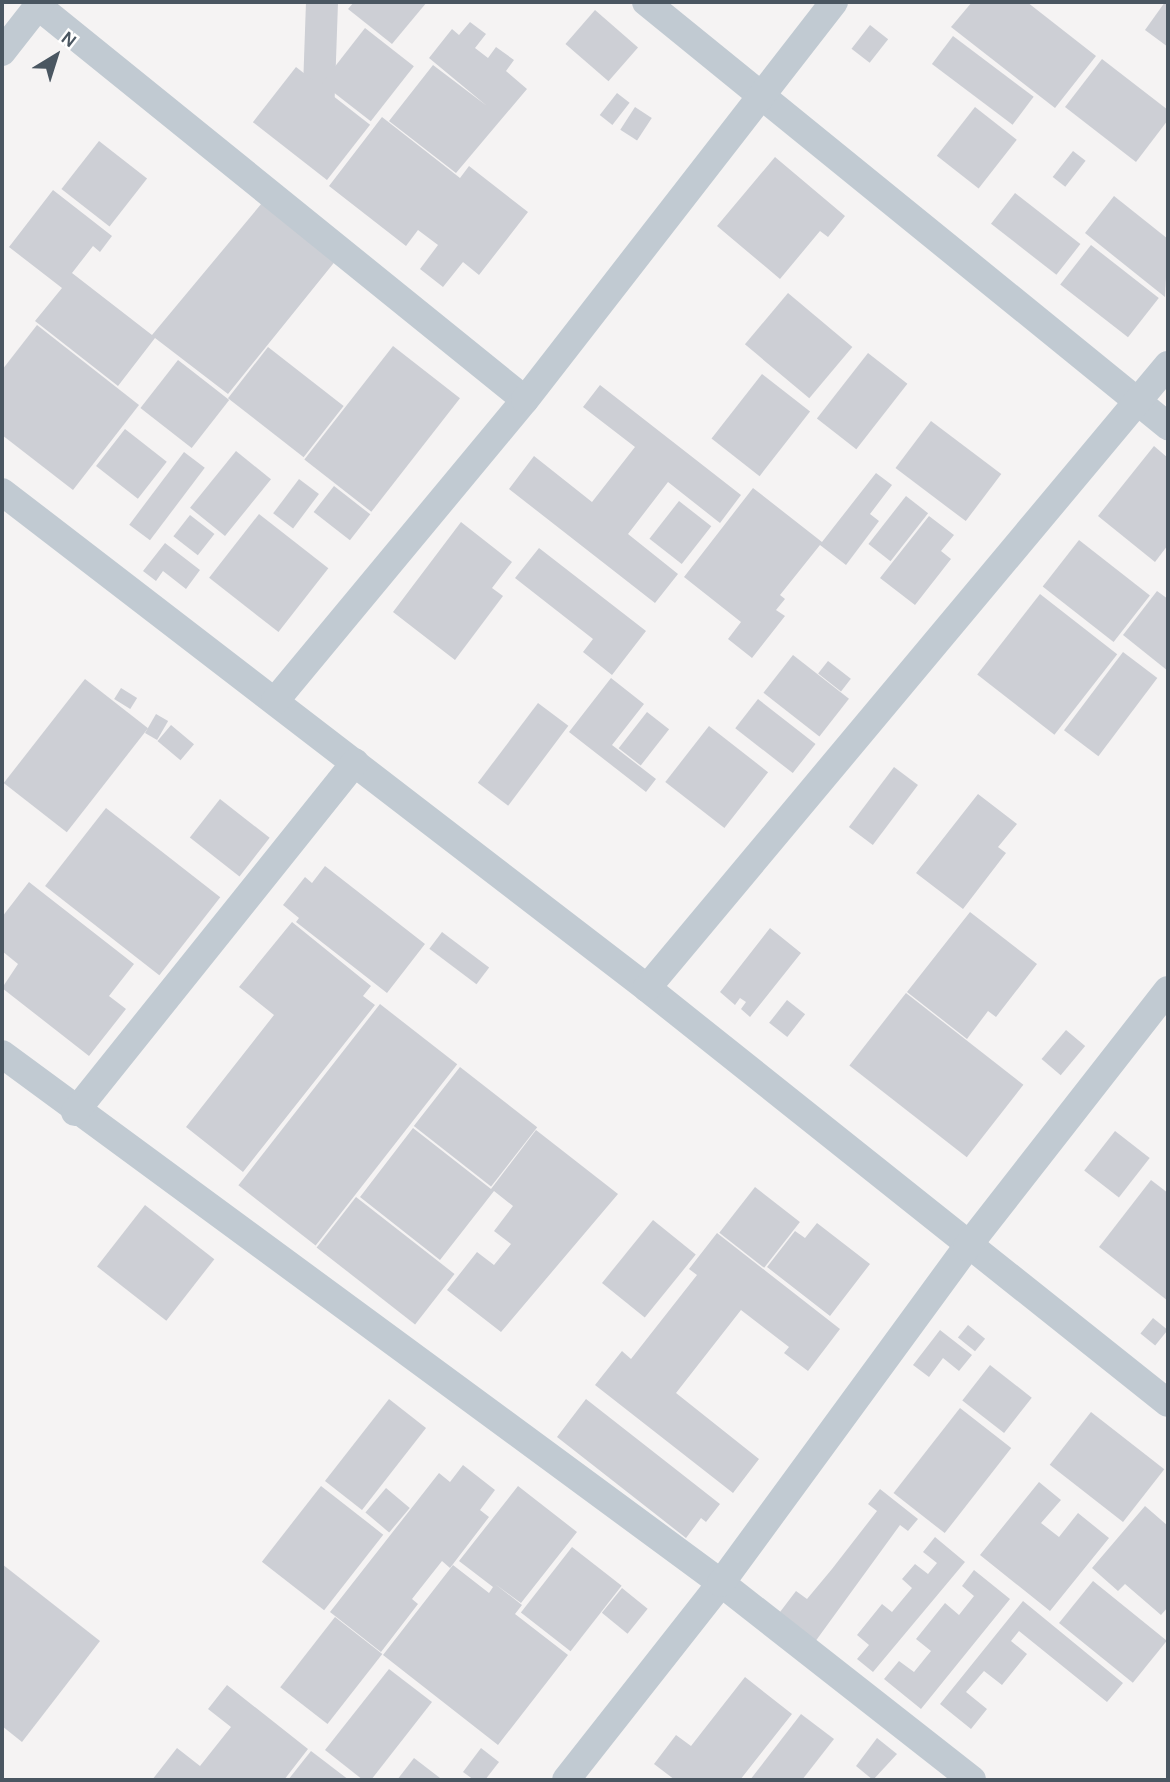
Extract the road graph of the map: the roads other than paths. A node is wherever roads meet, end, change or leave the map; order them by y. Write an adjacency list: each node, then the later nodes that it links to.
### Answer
1 (646, 2): 5 (street)
2 (834, 2): 5 (street)
3 (40, 4): 4 (street); 7 (street)
4 (2, 52)
5 (763, 99): 7 (street); 8 (street)
6 (1168, 365): 8 (street)
7 (525, 400): 11 (street)
8 (1139, 402): 9 (street); 13 (street)
9 (1168, 426)
10 (2, 492): 11 (street)
11 (275, 701): 12 (street)
12 (355, 762): 13 (street); 16 (street)
13 (648, 988): 17 (street)
14 (1168, 990): 17 (street)
15 (2, 1054): 16 (street)
16 (75, 1112): 19 (street)
17 (967, 1247): 18 (street); 19 (street)
18 (1168, 1403)
19 (721, 1583): 20 (street); 21 (street)
20 (566, 1780)
21 (972, 1780)

